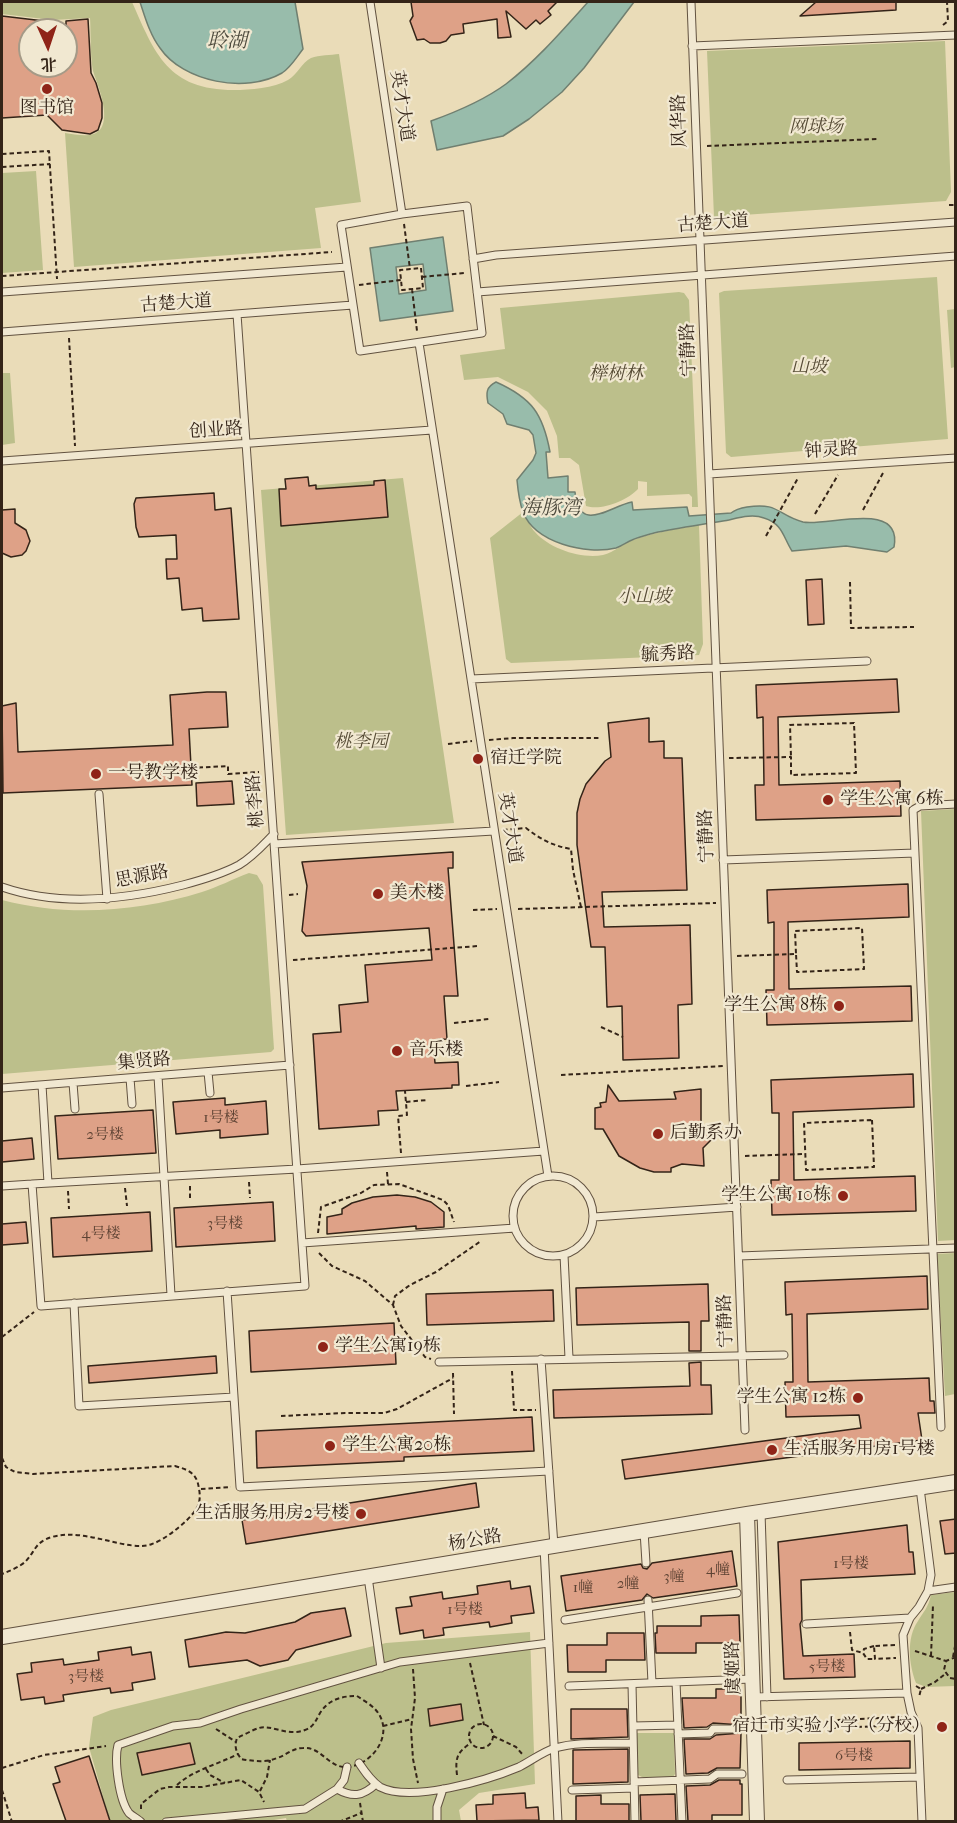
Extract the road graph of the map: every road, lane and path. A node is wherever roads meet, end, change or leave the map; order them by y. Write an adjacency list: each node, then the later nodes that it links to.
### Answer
1 (370, 2): 14 (lane, 英才大道)
2 (691, 2): 6 (lane, 风华路)
3 (946, 2): 4 (path)
4 (941, 26)
5 (956, 35): 6 (lane)
6 (692, 46): 17 (lane, 风华路)
7 (878, 139): 8 (path)
8 (706, 146)
9 (2, 155): 10 (path); 11 (path)
10 (50, 164): 11 (path); 23 (path)
11 (2, 167)
12 (949, 205): 13 (path)
13 (956, 205)
14 (402, 214): 20 (lane); 21 (lane)
15 (956, 222): 17 (lane, 古楚大道)
16 (404, 225): 22 (path)
17 (700, 240): 20 (lane, 古楚大道); 25 (lane, 宁静路)
18 (332, 252): 23 (path)
19 (956, 256): 25 (lane)
20 (473, 259): 33 (lane)
21 (347, 267): 30 (lane, 古楚大道); 34 (lane)
22 (410, 269): 27 (path); 28 (path)
23 (56, 272): 26 (path); 30 (path)
24 (460, 273): 27 (path)
25 (701, 275): 33 (lane); 46 (lane, 宁静路)
26 (2, 276)
27 (422, 277): 31 (path)
28 (401, 280): 29 (path); 31 (path)
29 (361, 285)
30 (57, 288): 32 (lane, 古楚大道)
31 (412, 289): 37 (path)
32 (2, 291)
33 (477, 292): 39 (lane)
34 (353, 305): 35 (lane, 古楚大道); 39 (lane)
35 (237, 314): 36 (lane, 古楚大道); 41 (lane, 桃李路)
36 (68, 327): 38 (lane, 古楚大道); 42 (path)
37 (417, 327)
38 (2, 332)
39 (419, 343): 40 (lane, 英才大道)
40 (432, 430): 41 (lane, 创业路); 56 (lane, 英才大道)
41 (246, 444): 42 (lane, 创业路); 63 (lane, 桃李路)
42 (76, 455): 44 (lane, 创业路)
43 (956, 458): 46 (lane, 钟灵路)
44 (2, 461)
45 (884, 472): 49 (path)
46 (709, 474): 55 (lane, 宁静路)
47 (838, 475): 50 (path)
48 (798, 478): 51 (path)
49 (862, 510)
50 (815, 514)
51 (766, 536)
52 (850, 582): 53 (path)
53 (914, 627)
54 (867, 661): 55 (lane, 毓秀路)
55 (716, 668): 56 (lane, 毓秀路); 61 (lane, 宁静路)
56 (471, 679): 58 (lane, 英才大道)
57 (599, 738): 58 (path)
58 (480, 741): 59 (path); 66 (lane, 英才大道)
59 (448, 744)
60 (791, 757): 60 (path); 61 (path)
61 (720, 758): 70 (lane, 宁静路)
62 (191, 768): 63 (path)
63 (269, 772): 67 (lane, 桃李路)
64 (99, 794): 72 (lane)
65 (956, 804): 69 (lane)
66 (494, 831): 68 (lane); 74 (path); 75 (lane, 英才大道)
67 (274, 834): 68 (lane, 桃李路); 72 (lane, 思源路)
68 (274, 844): 80 (lane, 桃李路)
69 (915, 853): 70 (lane); 128 (lane)
70 (723, 860): 73 (lane, 宁静路)
71 (2, 887): 72 (lane, 思源路)
72 (107, 899)
73 (725, 903): 74 (path); 79 (lane, 宁静路)
74 (581, 907): 75 (path)
75 (506, 909): 76 (path); 102 (lane, 英才大道)
76 (473, 910)
77 (478, 946): 80 (path)
78 (796, 954): 78 (path); 79 (path)
79 (727, 956): 86 (lane, 宁静路)
80 (282, 960): 85 (lane, 桃李路)
81 (489, 1019): 82 (path)
82 (454, 1023)
83 (601, 1027): 84 (path)
84 (623, 1037)
85 (290, 1065): 87 (lane, 集贤路); 106 (lane, 桃李路)
86 (731, 1066): 88 (path); 119 (lane, 宁静路)
87 (208, 1072): 89 (lane, 集贤路); 97 (lane)
88 (561, 1075)
89 (158, 1076): 90 (lane, 集贤路); 110 (lane)
90 (130, 1078): 92 (lane, 集贤路); 100 (lane)
91 (499, 1082): 94 (path)
92 (73, 1083): 93 (lane, 集贤路); 101 (lane)
93 (42, 1085): 95 (lane, 集贤路); 113 (lane)
94 (466, 1086)
95 (2, 1088)
96 (405, 1091): 99 (path)
97 (210, 1094)
98 (427, 1100): 99 (path)
99 (406, 1102): 105 (path)
100 (132, 1104)
101 (75, 1109)
102 (544, 1151): 105 (lane); 109 (lane, 英才大道)
103 (806, 1154): 103 (path); 104 (path)
104 (740, 1157)
105 (401, 1162): 106 (lane)
106 (297, 1169): 107 (lane); 126 (lane, 桃李路)
107 (248, 1172): 108 (lane); 116 (path)
108 (189, 1176): 110 (lane); 117 (path)
109 (548, 1176): 121 (lane); 122 (lane)
110 (164, 1177): 111 (lane); 132 (lane)
111 (125, 1179): 112 (lane); 118 (path)
112 (67, 1182): 113 (lane); 120 (path)
113 (48, 1183): 114 (lane)
114 (33, 1184): 115 (lane); 135 (lane)
115 (2, 1186)
116 (250, 1198)
117 (190, 1201)
118 (127, 1206)
119 (737, 1207): 121 (lane); 130 (lane, 宁静路)
120 (69, 1209)
121 (594, 1217): 129 (lane)
122 (515, 1228): 123 (lane); 129 (lane)
123 (490, 1230): 124 (lane); 134 (path)
124 (457, 1232): 125 (lane); 125 (path)
125 (316, 1242): 126 (lane); 134 (path)
126 (302, 1243): 131 (lane, 桃李路)
127 (956, 1248): 128 (lane)
128 (933, 1249): 130 (lane); 149 (lane)
129 (564, 1255): 139 (lane)
130 (739, 1256): 137 (lane, 宁静路)
131 (227, 1291): 132 (lane); 145 (lane)
132 (171, 1295): 133 (lane)
133 (74, 1303): 135 (lane); 145 (lane)
134 (393, 1305): 143 (path)
135 (41, 1306): 136 (path)
136 (2, 1338)
137 (742, 1355): 138 (lane); 139 (lane); 150 (lane, 宁静路)
138 (783, 1355)
139 (568, 1358): 140 (lane)
140 (541, 1359): 141 (lane); 146 (lane)
141 (511, 1360): 142 (lane); 146 (path)
142 (453, 1361): 143 (lane); 144 (path)
143 (439, 1362)
144 (453, 1378): 147 (path); 148 (path)
145 (234, 1397): 154 (lane)
146 (545, 1409): 152 (lane)
147 (454, 1414)
148 (281, 1416)
149 (941, 1427)
150 (745, 1430)
151 (2, 1458): 156 (path)
152 (549, 1471): 154 (lane); 159 (lane)
153 (956, 1482): 155 (street, 杨公路)
154 (240, 1487): 156 (path)
155 (920, 1488): 157 (street, 杨公路); 164 (lane)
156 (199, 1489): 161 (path)
157 (754, 1513): 158 (street, 杨公路); 186 (street, 虞姬路); 194 (lane)
158 (644, 1531): 159 (street, 杨公路); 160 (lane)
159 (549, 1546): 162 (street, 杨公路); 173 (lane)
160 (646, 1563)
161 (2, 1574)
162 (368, 1577): 171 (street, 杨公路); 184 (lane)
163 (956, 1587): 164 (lane)
164 (931, 1590): 167 (lane); 178 (path)
165 (737, 1593): 166 (lane)
166 (648, 1603): 168 (lane); 189 (lane)
167 (909, 1618): 169 (lane); 175 (lane)
168 (565, 1620)
169 (850, 1622): 170 (lane); 177 (path)
170 (806, 1624)
171 (2, 1637)
172 (956, 1641): 179 (path)
173 (549, 1643): 176 (lane); 210 (lane)
174 (874, 1647): 175 (path); 177 (path); 181 (path)
175 (904, 1647): 178 (path); 180 (lane)
176 (467, 1653): 182 (lane); 198 (path)
177 (863, 1653): 181 (path)
178 (931, 1656): 183 (path)
179 (954, 1657): 183 (path)
180 (905, 1658): 181 (path); 193 (lane)
181 (875, 1659)
182 (412, 1660): 184 (lane); 196 (path)
183 (946, 1661): 185 (path)
184 (381, 1668): 197 (lane)
185 (945, 1674): 187 (path); 192 (path)
186 (752, 1679): 188 (lane); 194 (street, 虞姬路)
187 (956, 1679)
188 (676, 1682): 189 (lane); 199 (lane)
189 (652, 1683): 190 (lane)
190 (632, 1684): 191 (lane); 202 (lane)
191 (569, 1686)
192 (921, 1689)
193 (907, 1693): 194 (lane); 195 (lane)
194 (760, 1697): 247 (street, 虞姬路)
195 (912, 1716): 200 (lane); 200 (path)
196 (412, 1719): 201 (path); 231 (path)
197 (200, 1723): 206 (path); 209 (lane)
198 (484, 1725): 205 (path); 207 (path)
199 (678, 1725): 202 (lane); 204 (lane)
200 (916, 1725): 219 (lane)
201 (383, 1726): 206 (path); 214 (path)
202 (633, 1726): 208 (lane)
203 (737, 1729): 204 (lane)
204 (678, 1734): 221 (lane)
205 (493, 1736): 207 (path); 213 (path)
206 (236, 1742): 211 (path)
207 (471, 1743): 225 (path)
208 (633, 1743): 210 (lane); 224 (lane)
209 (118, 1745): 216 (path); 238 (lane)
210 (554, 1748): 213 (lane); 244 (lane)
211 (238, 1754): 212 (path); 217 (path)
212 (270, 1760): 215 (path); 232 (path)
213 (528, 1762): 225 (lane)
214 (359, 1763): 215 (path); 223 (lane)
215 (347, 1767): 227 (lane)
216 (2, 1768)
217 (205, 1768): 222 (path); 226 (path)
218 (742, 1774): 221 (lane)
219 (920, 1777): 220 (lane); 248 (lane)
220 (787, 1780)
221 (680, 1781): 224 (lane); 246 (lane)
222 (225, 1783): 226 (path); 232 (path)
223 (376, 1784): 231 (lane); 233 (lane)
224 (634, 1785): 230 (lane); 245 (lane)
225 (458, 1786): 229 (lane)
226 (176, 1787): 234 (path)
227 (337, 1789): 233 (lane); 235 (lane)
228 (2, 1790): 237 (path)
229 (443, 1790): 231 (lane); 243 (lane)
230 (572, 1790)
231 (420, 1791)
232 (259, 1792): 235 (path)
233 (359, 1795): 236 (path)
234 (140, 1813)
235 (270, 1813): 239 (lane)
236 (362, 1813): 240 (path); 241 (path)
237 (12, 1821)
238 (141, 1821)
239 (166, 1821)
240 (339, 1821)
241 (363, 1821): 242 (path)
242 (400, 1821)
243 (437, 1821)
244 (558, 1821)
245 (635, 1821)
246 (682, 1821)
247 (757, 1821)
248 (922, 1821)

